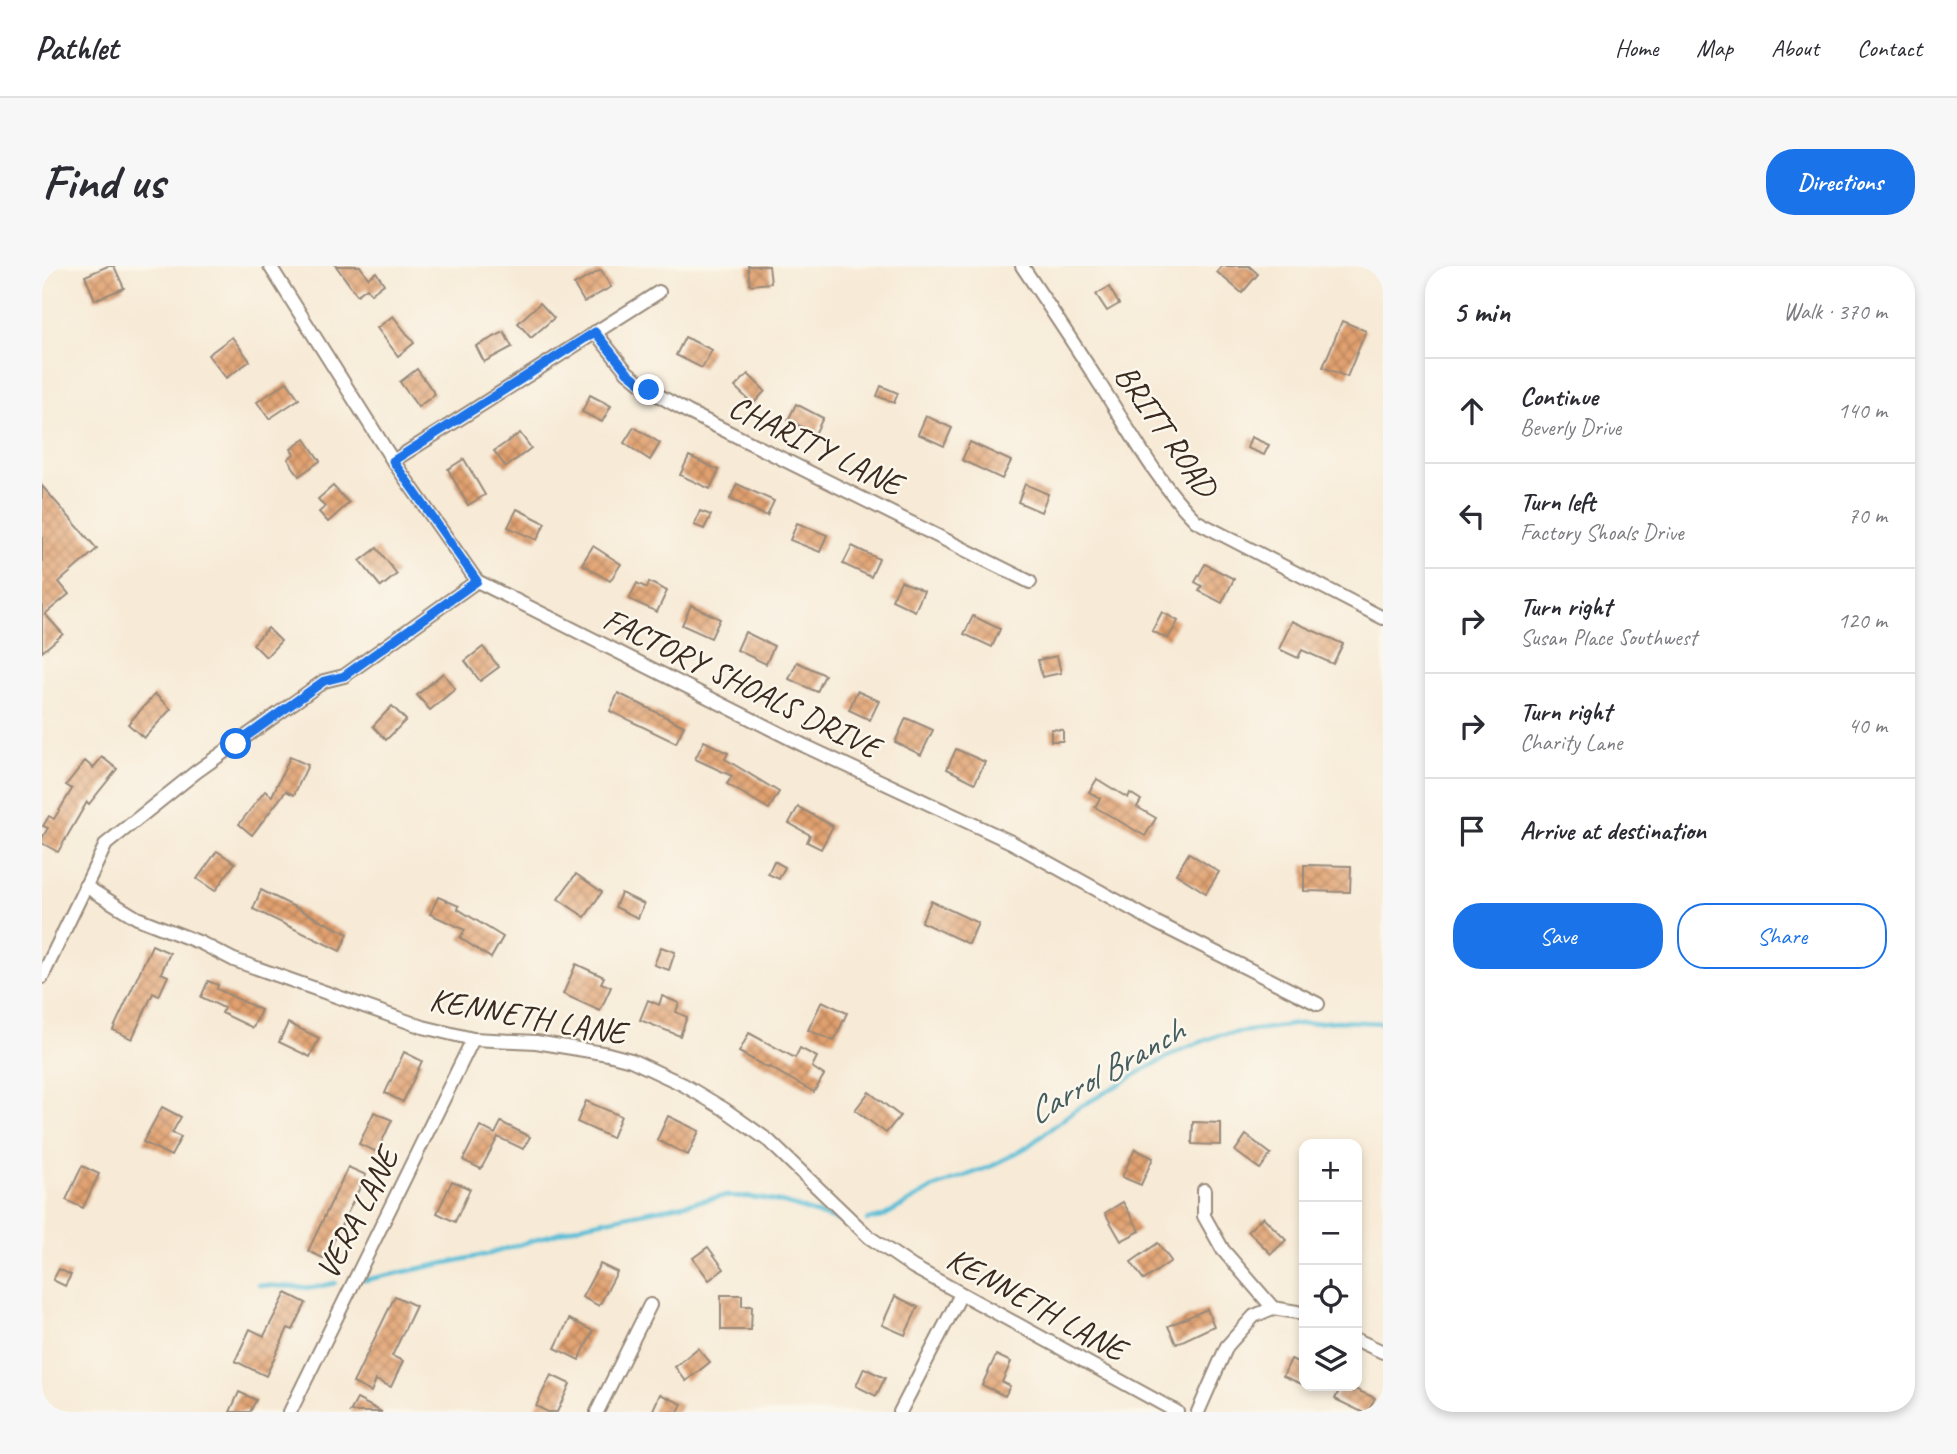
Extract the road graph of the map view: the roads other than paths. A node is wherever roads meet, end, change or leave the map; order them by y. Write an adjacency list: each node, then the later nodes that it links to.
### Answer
1 (270, 266): 5 (street, FACTORY SHOALS DRIVE)
2 (1022, 266): 8 (street, BRITT ROAD)
3 (659, 292): 4 (street)
4 (595, 332): 5 (street); 7 (street, CHARITY LANE)
5 (393, 461): 6 (street, FACTORY SHOALS DRIVE)
6 (477, 581): 9 (street); 11 (street, FACTORY SHOALS DRIVE)
7 (1030, 582)
8 (1383, 618)
9 (85, 886): 10 (street); 12 (street, KENNETH LANE)
10 (42, 977)
11 (1318, 1004)
12 (473, 1039): 14 (street, KENNETH LANE); 20 (street, VERA LANE)
13 (1203, 1190): 16 (street)
14 (961, 1294): 22 (street); 23 (street, KENNETH LANE)
15 (650, 1305): 21 (street)
16 (1273, 1308): 17 (street); 24 (street)
17 (1299, 1313)
18 (1362, 1341): 19 (street)
19 (1381, 1346)
20 (290, 1412)
21 (597, 1412)
22 (901, 1412)
23 (1177, 1412)
24 (1198, 1412)

